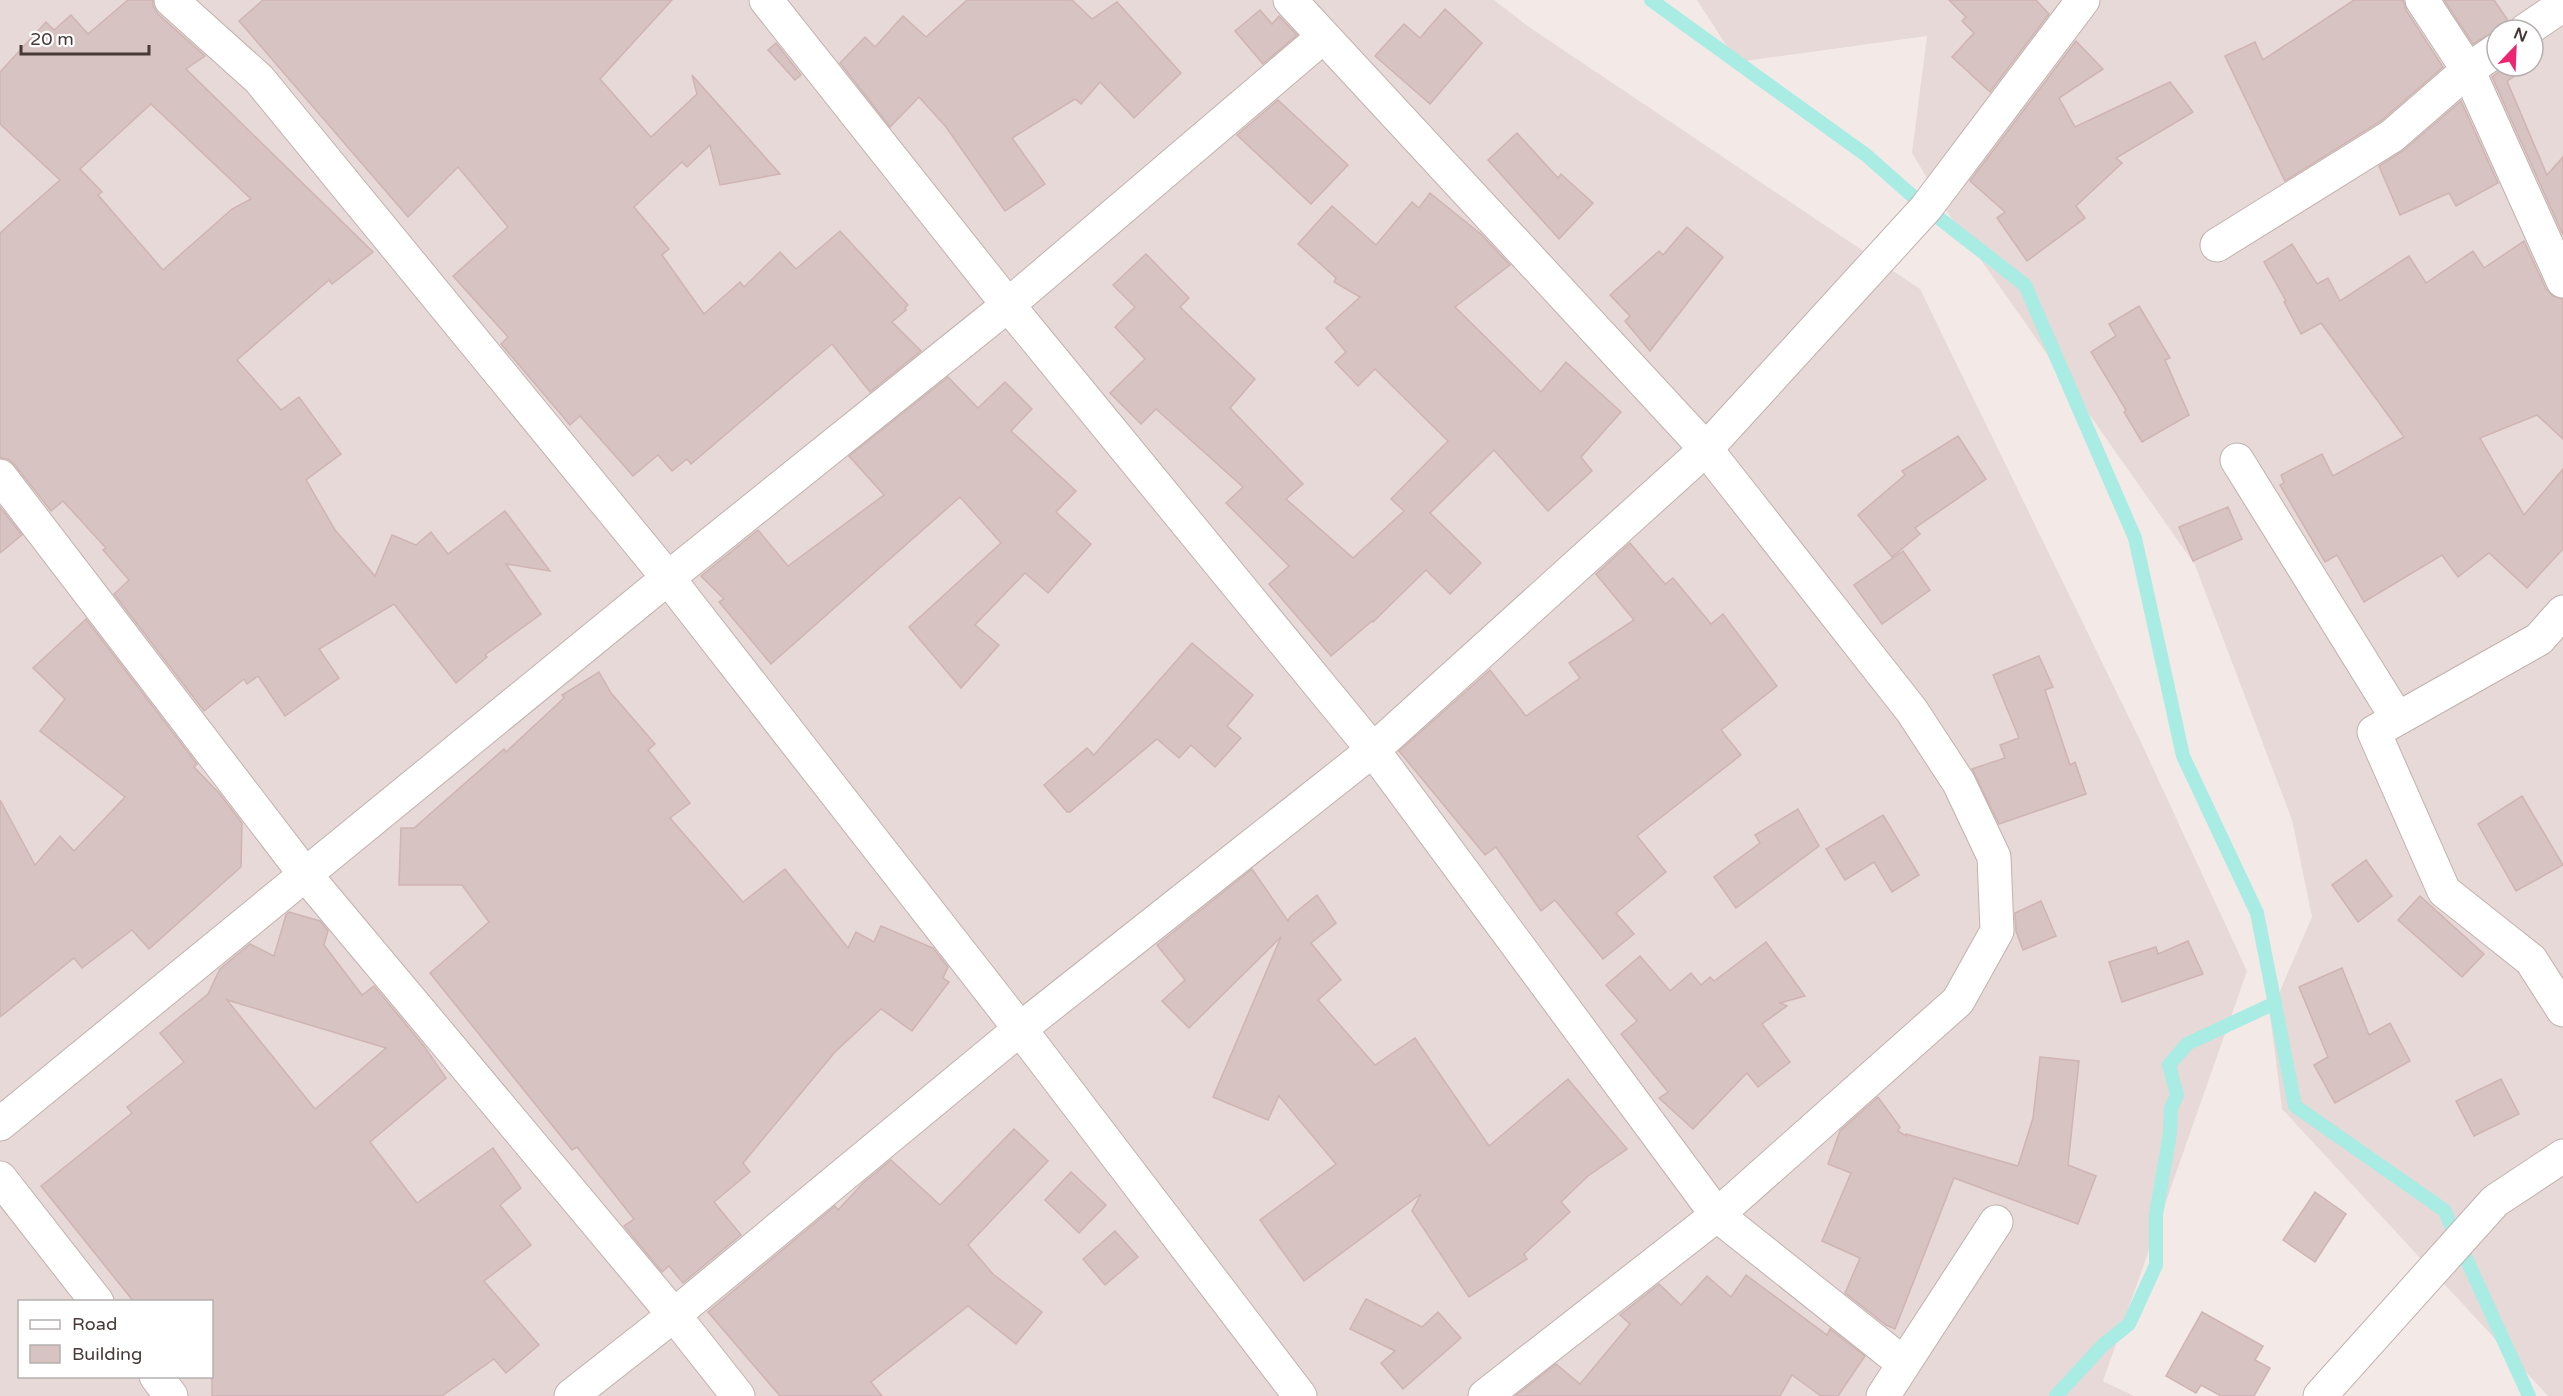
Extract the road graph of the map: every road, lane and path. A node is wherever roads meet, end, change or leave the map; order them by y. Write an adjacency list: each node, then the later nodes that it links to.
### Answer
1 (171, 0): 17 (street)
2 (766, 0): 13 (street)
3 (1290, 0): 8 (street)
4 (2083, 0): 14 (street)
5 (2422, 0): 10 (street)
6 (2563, 4): 7 (street)
7 (2543, 18)
8 (1323, 37): 13 (street); 14 (street)
9 (2485, 58): 10 (street)
10 (2468, 70): 11 (street); 12 (street)
11 (2217, 245)
12 (2563, 281)
13 (1008, 305): 17 (street); 20 (street)
14 (1706, 448): 20 (street); 27 (street)
15 (2237, 460): 19 (street)
16 (0, 476): 21 (street)
17 (668, 578): 21 (street); 23 (street)
18 (2563, 612): 19 (street)
19 (2397, 718): 22 (street)
20 (1373, 750): 23 (street); 27 (street)
21 (304, 873): 24 (street); 30 (street)
22 (2563, 1010)
23 (1020, 1029): 30 (street); 36 (street)
24 (0, 1124)
25 (2563, 1156): 39 (street)
26 (0, 1178): 29 (street)
27 (1717, 1215): 31 (street); 37 (street)
28 (1996, 1222): 31 (street)
29 (95, 1300)
30 (674, 1315): 34 (street); 35 (street)
31 (1903, 1364): 38 (street)
32 (157, 1378): 33 (street)
33 (171, 1396)
34 (571, 1396)
35 (738, 1396)
36 (1300, 1396)
37 (1485, 1396)
38 (1882, 1396)
39 (2320, 1396)

